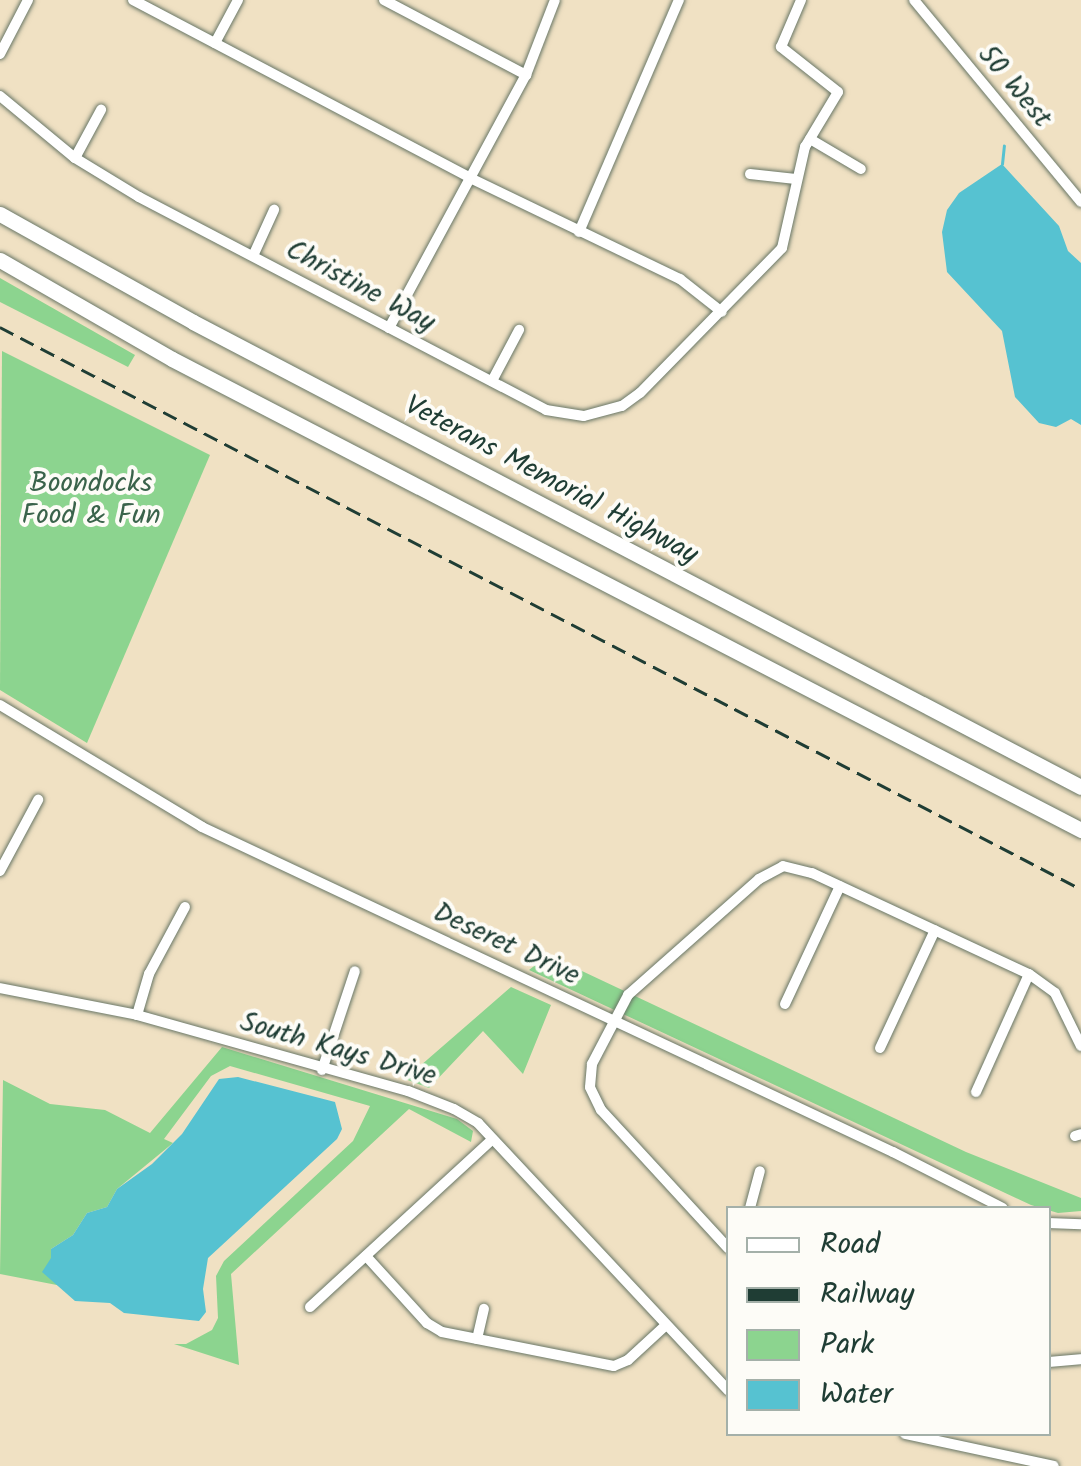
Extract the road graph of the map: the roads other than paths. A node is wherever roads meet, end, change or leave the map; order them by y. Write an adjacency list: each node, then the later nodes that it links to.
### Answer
1 (28, 0): 10 (street)
2 (133, 0): 9 (street)
3 (238, 0): 9 (street)
4 (384, 0): 11 (street)
5 (554, 0): 11 (street)
6 (679, 0): 23 (street)
7 (801, 0): 14 (street, Christine Way)
8 (914, 0): 20 (street, 50 West)
9 (214, 43): 18 (street)
10 (0, 54)
11 (526, 74): 18 (street)
12 (0, 96): 15 (street, Christine Way)
13 (101, 110): 15 (street)
14 (810, 138): 16 (street); 19 (street, Christine Way)
15 (74, 158): 24 (street, Christine Way)
16 (861, 169)
17 (750, 174): 19 (street)
18 (470, 178): 23 (street); 27 (street)
19 (796, 179): 26 (street, Christine Way)
20 (1080, 198)
21 (274, 210): 24 (street)
22 (0, 214): 31 (highway, Veterans Memorial Highway)
23 (579, 232): 26 (street)
24 (253, 256): 27 (street, Christine Way)
25 (0, 260): 33 (highway)
26 (722, 312): 29 (street, Christine Way)
27 (389, 328): 29 (street, Christine Way)
28 (519, 330): 29 (street)
29 (492, 382)
30 (0, 705): 43 (street, Deseret Drive)
31 (1081, 787)
32 (38, 800): 34 (street)
33 (1081, 830)
34 (0, 871)
35 (840, 886): 37 (street); 41 (street); 43 (street)
36 (185, 907): 42 (street)
37 (935, 930): 39 (street); 45 (street)
38 (355, 971): 46 (street)
39 (1029, 974): 44 (street); 47 (street)
40 (0, 988): 42 (street, South Kays Drive)
41 (785, 1004)
42 (137, 1016): 46 (street, South Kays Drive)
43 (614, 1020): 51 (street, Deseret Drive); 54 (street)
44 (1081, 1046)
45 (880, 1048)
46 (322, 1070): 48 (street, South Kays Drive)
47 (976, 1092)
48 (494, 1140): 55 (street); 58 (street, South Kays Drive)
49 (760, 1171): 50 (street)
50 (751, 1206)
51 (999, 1206)
52 (1051, 1223): 53 (street)
53 (1081, 1224)
54 (726, 1246)
55 (366, 1256): 56 (street); 59 (street)
56 (310, 1307)
57 (484, 1308): 59 (street)
58 (666, 1326): 59 (street); 62 (street, South Kays Drive)
59 (477, 1340)
60 (1081, 1359): 61 (street)
61 (1051, 1362)
62 (726, 1388)
63 (914, 1436): 64 (street)
64 (1054, 1466)

